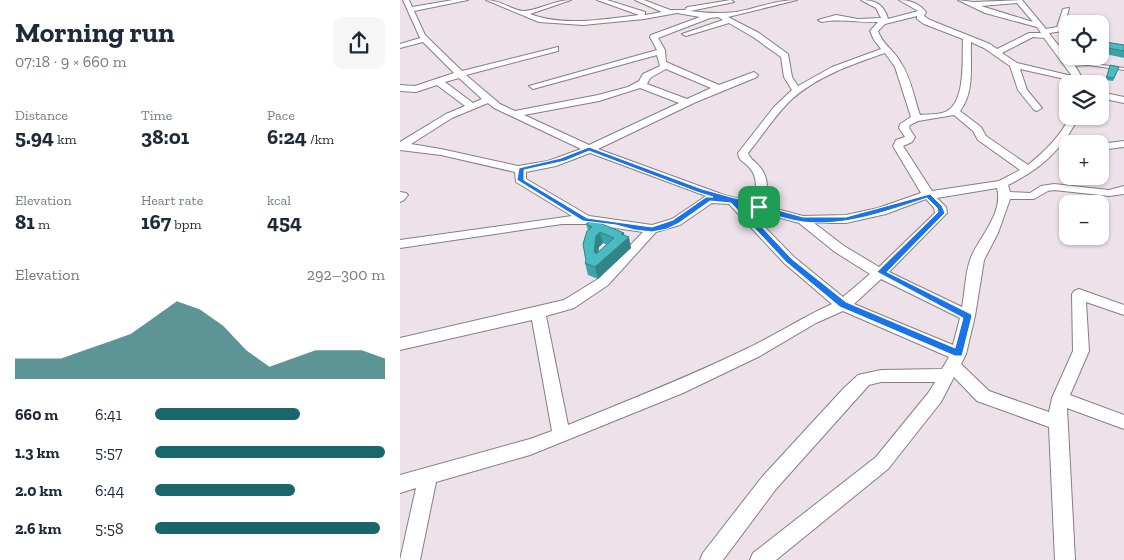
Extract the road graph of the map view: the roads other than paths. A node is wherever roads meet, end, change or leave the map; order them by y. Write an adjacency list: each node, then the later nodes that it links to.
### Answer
1 (465, 0): 15 (street)
2 (489, 0): 20 (street)
3 (568, 0): 20 (street)
4 (600, 0): 22 (street)
5 (638, 0): 18 (street)
6 (794, 0): 21 (street)
7 (864, 0): 26 (street)
8 (902, 0): 13 (street)
9 (922, 0): 13 (street)
10 (961, 0): 14 (street)
11 (1018, 0): 14 (street); 27 (street)
12 (728, 1): 17 (street); 21 (street)
13 (910, 4): 19 (street)
14 (971, 4): 27 (street)
15 (407, 7): 30 (street)
16 (1068, 10): 27 (street)
17 (685, 11): 18 (street); 23 (street)
18 (669, 12): 22 (street)
19 (922, 12): 26 (street); 29 (street)
20 (522, 14): 22 (street)
21 (736, 14): 24 (street)
22 (649, 16)
23 (709, 16): 24 (street); 34 (street)
24 (725, 18): 28 (street); 49 (street)
25 (822, 20): 26 (street)
26 (885, 21): 33 (street)
27 (1044, 31): 35 (street); 38 (street)
28 (686, 34)
29 (967, 38): 35 (street); 56 (street)
30 (425, 39): 31 (street); 40 (street)
31 (400, 46)
32 (555, 48): 40 (street)
33 (886, 50): 49 (street); 58 (street)
34 (661, 51): 37 (street); 46 (street)
35 (998, 52): 36 (street)
36 (1014, 65): 43 (street); 55 (street)
37 (666, 66): 45 (street); 48 (street)
38 (1071, 66): 39 (lane); 42 (street)
39 (1124, 69)
40 (462, 74): 44 (street); 51 (street)
41 (754, 75): 48 (street)
42 (1076, 75)
43 (1059, 77)
44 (438, 81): 47 (street); 54 (street)
45 (640, 85): 53 (street); 57 (street)
46 (532, 86)
47 (400, 88)
48 (718, 88): 53 (street)
49 (796, 91): 70 (street)
50 (1109, 97): 52 (street)
51 (488, 100): 54 (street); 57 (street)
52 (1124, 100)
53 (686, 102): 63 (street)
54 (472, 107): 61 (street)
55 (1037, 108)
56 (954, 111): 58 (street); 65 (street)
57 (514, 114): 63 (street)
58 (916, 118): 68 (street)
59 (1059, 141): 65 (street)
60 (1124, 144): 62 (street)
61 (400, 147): 64 (street)
62 (1109, 148)
63 (589, 149): 64 (street); 69 (street)
64 (521, 169): 71 (street)
65 (1028, 170): 66 (street)
66 (1004, 189): 67 (street); 68 (street); 79 (street)
67 (1124, 189)
68 (928, 195): 72 (street); 75 (street)
69 (729, 200): 70 (street); 73 (street); 76 (street)
70 (759, 207): 72 (street)
71 (586, 220): 73 (street); 74 (street)
72 (803, 220): 75 (street)
73 (652, 229): 78 (street)
74 (400, 244)
75 (881, 272): 76 (street); 79 (street)
76 (843, 305): 81 (street); 85 (street)
77 (1124, 310): 82 (street)
78 (538, 313): 80 (street); 85 (street)
79 (968, 316): 81 (street)
80 (400, 344)
81 (952, 365): 84 (street); 89 (street); 90 (street)
82 (1060, 398): 83 (street); 84 (street)
83 (1124, 422)
84 (1058, 423): 91 (street)
85 (562, 435): 86 (street)
86 (428, 475): 87 (street); 88 (street)
87 (400, 484)
88 (410, 560)
89 (710, 560)
90 (760, 560)
91 (1065, 560)

